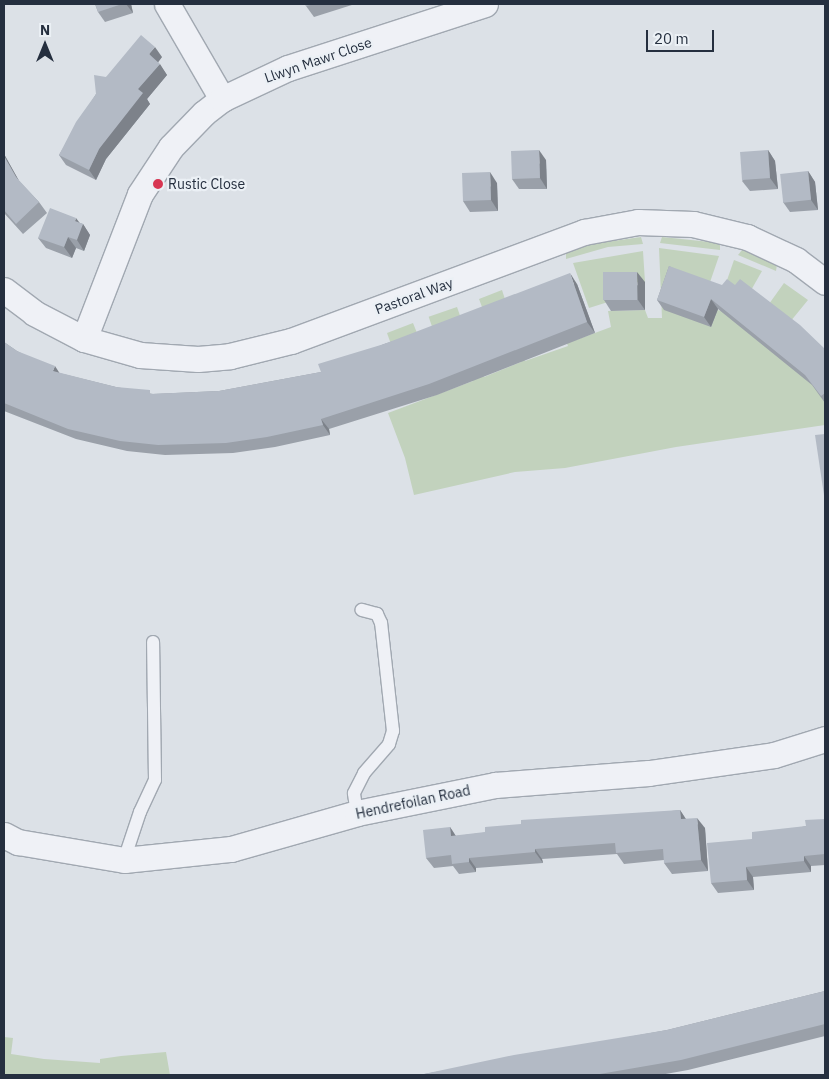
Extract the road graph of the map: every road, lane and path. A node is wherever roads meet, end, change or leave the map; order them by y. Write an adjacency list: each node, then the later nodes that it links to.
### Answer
1 (167, 4): 3 (street)
2 (485, 4): 3 (street, Llwyn Mawr Close)
3 (222, 99): 6 (street, Llwyn Mawr Close)
4 (825, 282): 6 (street, Pastoral Way)
5 (4, 290): 6 (street, Pastoral Way)
6 (84, 339)
7 (362, 610): 10 (lane)
8 (153, 642): 12 (lane)
9 (825, 739): 10 (street, Hendrefoilan Road)
10 (357, 813): 12 (street, Hendrefoilan Road)
11 (4, 835): 12 (street, Hendrefoilan Road)
12 (124, 860)

